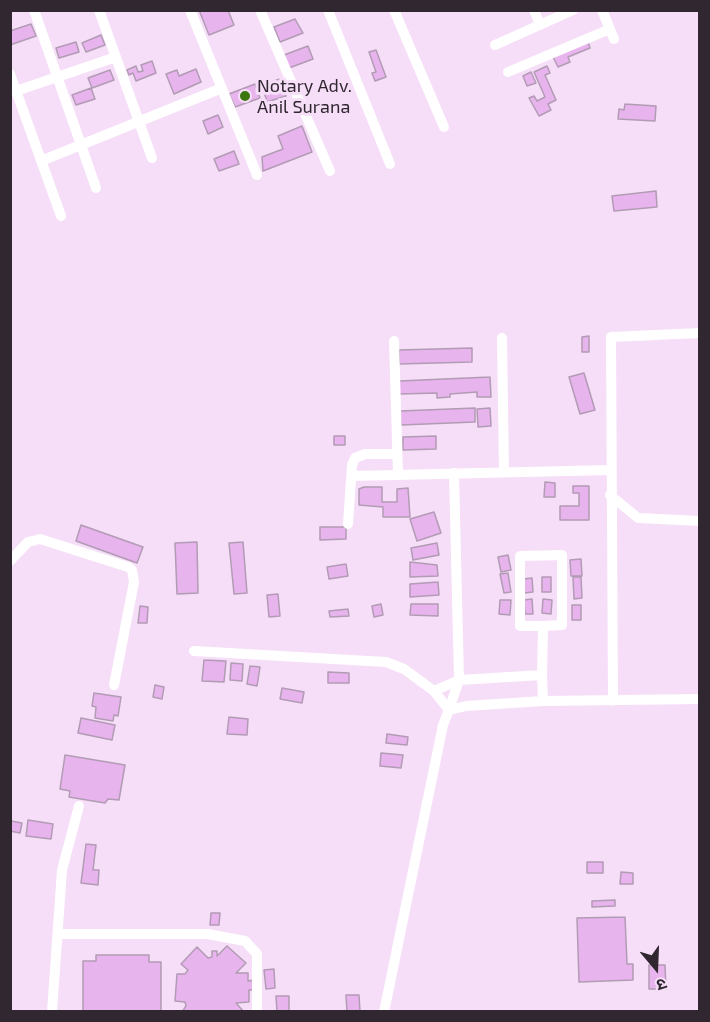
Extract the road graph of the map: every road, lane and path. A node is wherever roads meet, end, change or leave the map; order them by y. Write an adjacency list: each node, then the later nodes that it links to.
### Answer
1 (34, 10): 15 (street)
2 (99, 10): 12 (street)
3 (190, 10): 16 (street)
4 (260, 10): 24 (street)
5 (328, 10): 23 (street)
6 (394, 10): 19 (street)
7 (534, 10): 10 (street)
8 (573, 10): 10 (street)
9 (602, 10): 13 (street)
10 (540, 25): 11 (street)
11 (495, 45)
12 (116, 57): 15 (street); 18 (street)
13 (508, 72)
14 (10, 74): 17 (street)
15 (57, 77): 17 (street); 20 (street)
16 (222, 88): 18 (street); 25 (street)
17 (16, 91): 22 (street)
18 (139, 121): 20 (street); 21 (street)
19 (444, 127)
20 (81, 145): 22 (street); 26 (street)
21 (152, 158)
22 (41, 161): 27 (street)
23 (390, 164)
24 (330, 171)
25 (257, 175)
26 (96, 188)
27 (61, 216)
28 (699, 333): 32 (street)
29 (502, 338): 33 (street)
30 (394, 341): 31 (street)
31 (396, 454): 35 (street); 36 (street)
32 (610, 470): 33 (street); 37 (street)
33 (504, 472): 34 (street)
34 (454, 473): 35 (street); 44 (street)
35 (398, 474): 36 (street)
36 (352, 476): 39 (street)
37 (610, 495): 38 (street); 49 (street)
38 (699, 521)
39 (348, 524)
40 (10, 561): 45 (street)
41 (543, 626): 41 (street); 43 (street)
42 (194, 651): 46 (street)
43 (542, 675): 44 (street); 48 (street)
44 (459, 680): 46 (street); 50 (street)
45 (114, 685)
46 (434, 691): 50 (street)
47 (699, 699): 49 (street)
48 (543, 701): 49 (street); 50 (street)
49 (613, 701)
50 (449, 710): 55 (street)
51 (79, 806): 52 (street)
52 (57, 934): 53 (street); 54 (street)
53 (52, 1011)
54 (257, 1011)
55 (384, 1011)

